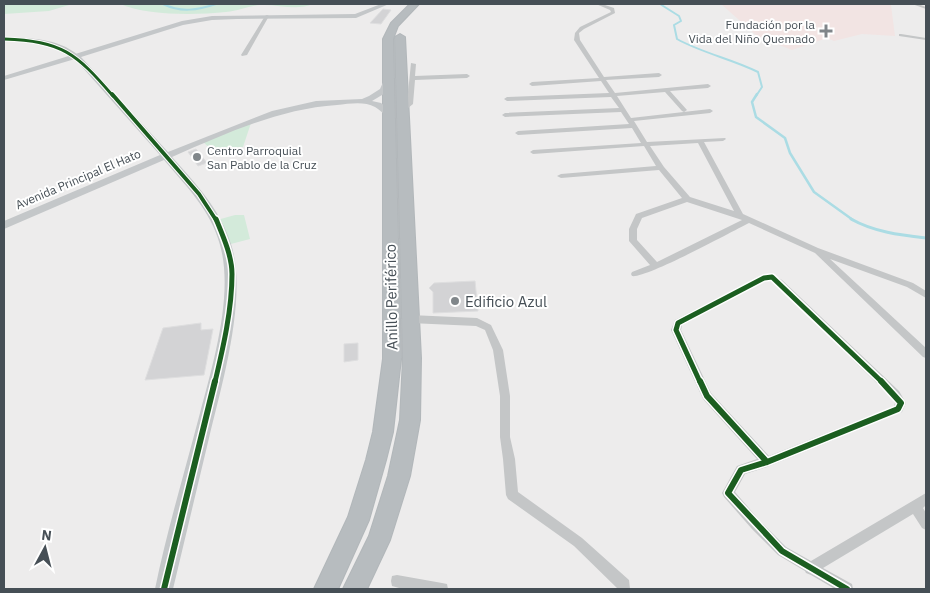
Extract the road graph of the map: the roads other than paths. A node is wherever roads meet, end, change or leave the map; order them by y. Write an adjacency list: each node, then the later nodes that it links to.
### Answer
1 (386, 4): 7 (street)
2 (415, 4): 18 (highway, Anillo Periférico)
3 (425, 4): 29 (highway, Anillo Periférico)
4 (598, 4): 19 (street)
5 (914, 4): 6 (street)
6 (926, 8)
7 (267, 16): 11 (street); 12 (street)
8 (901, 35): 10 (street)
9 (4, 39): 11 (street)
10 (926, 39)
11 (75, 55): 16 (street); 37 (street)
12 (244, 56)
13 (413, 64): 17 (street)
14 (658, 75): 19 (street)
15 (467, 76): 17 (street)
16 (4, 78)
17 (413, 78): 29 (street)
18 (388, 80): 25 (street, Avenida Principal El Hato); 29 (highway, Anillo Periférico)
19 (603, 80): 20 (street); 23 (street)
20 (532, 84)
21 (708, 86): 22 (street)
22 (666, 90): 23 (street); 27 (street)
23 (613, 95): 24 (street); 26 (street)
24 (507, 99)
25 (363, 101): 29 (street, Avenida Principal El Hato); 37 (street, Avenida Principal El Hato)
26 (622, 110): 30 (street); 31 (street)
27 (684, 110)
28 (710, 111): 31 (street)
29 (395, 112): 49 (highway, Anillo Periférico); 58 (highway, Anillo Periférico)
30 (505, 116)
31 (630, 123): 32 (street); 35 (street)
32 (518, 133)
33 (723, 139): 34 (street)
34 (701, 142): 35 (street); 41 (street)
35 (645, 144): 36 (street); 38 (street)
36 (533, 152)
37 (165, 156): 42 (street, Avenida Principal El Hato); 57 (street)
38 (661, 168): 39 (street); 40 (street)
39 (561, 176)
40 (687, 199): 41 (street); 44 (street)
41 (744, 218): 43 (street); 44 (street)
42 (4, 225)
43 (815, 250): 46 (street); 50 (street)
44 (655, 265): 45 (street)
45 (635, 274)
46 (910, 285): 47 (street); 48 (street)
47 (926, 285)
48 (926, 295)
49 (410, 320): 59 (highway, Anillo Periférico); 61 (street)
50 (926, 354)
51 (767, 462): 51 (street); 55 (street)
52 (926, 499): 53 (street)
53 (914, 506): 54 (street); 55 (street)
54 (926, 524)
55 (810, 569): 62 (street)
56 (397, 581): 60 (street)
57 (164, 589)
58 (326, 589)
59 (355, 589)
60 (442, 589)
61 (624, 589)
62 (847, 589)

